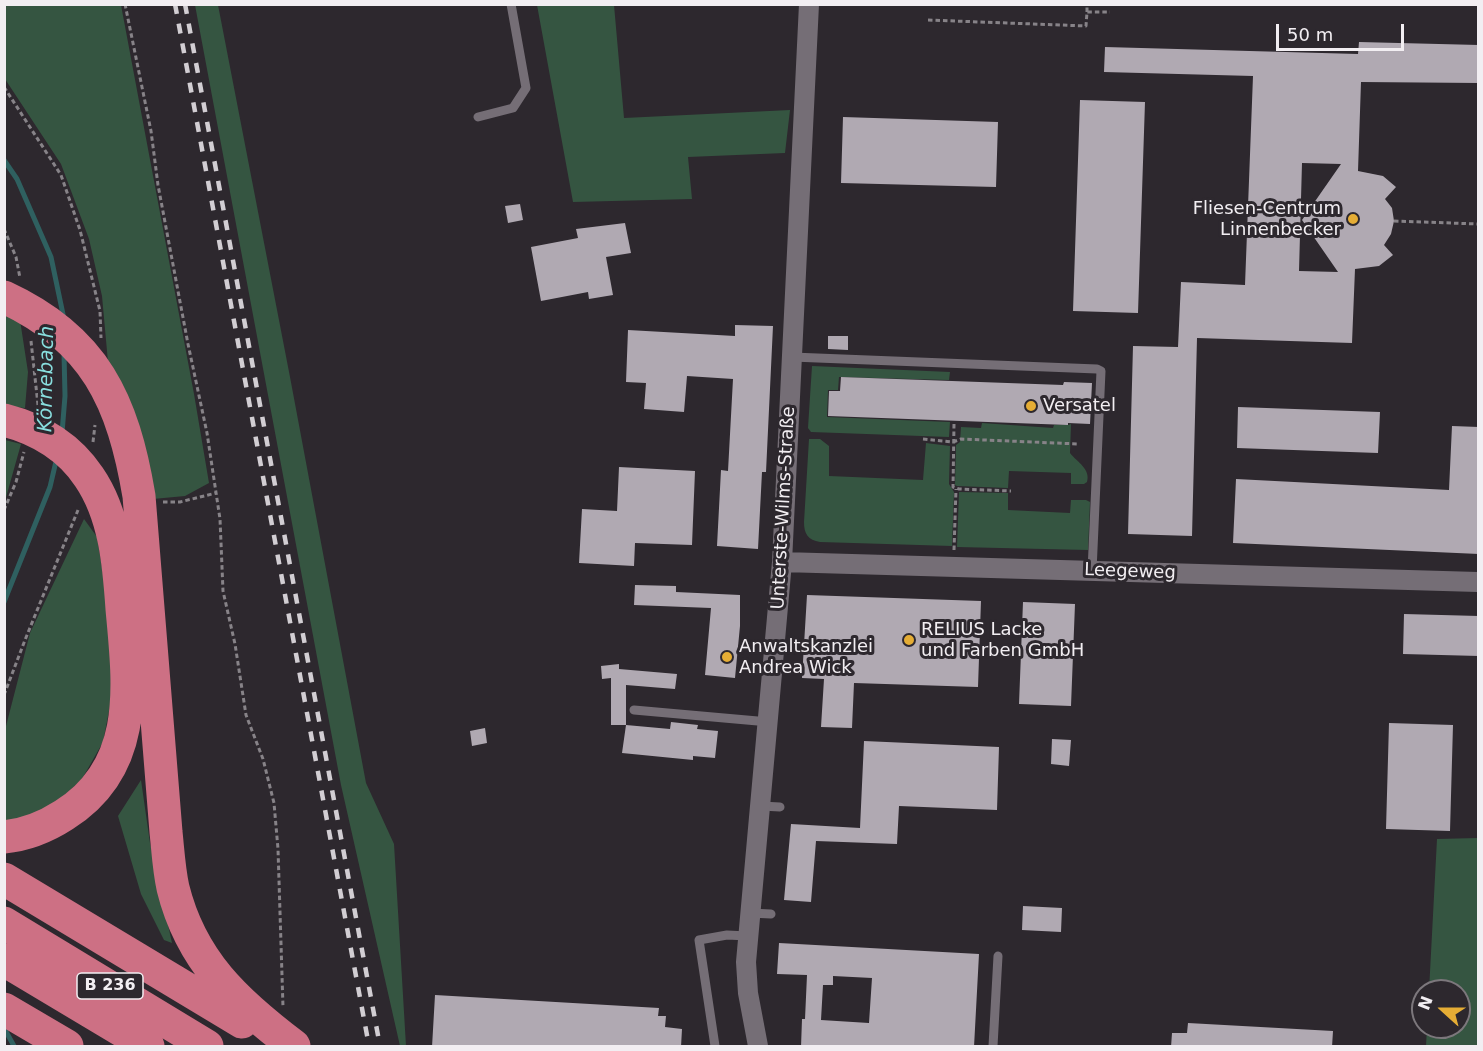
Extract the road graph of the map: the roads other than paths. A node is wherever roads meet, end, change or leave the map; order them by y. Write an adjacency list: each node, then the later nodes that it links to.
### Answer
1 (511, 4): 3 (lane)
2 (809, 4): 5 (street, Unterste-Wilms-Straße)
3 (478, 117)
4 (12, 288): 7 (highway)
5 (792, 357): 8 (street, Unterste-Wilms-Straße); 9 (lane)
6 (20, 417): 7 (highway)
7 (129, 546): 13 (highway); 21 (highway)
8 (782, 562): 9 (street, Leegeweg); 12 (street, Unterste-Wilms-Straße)
9 (1092, 571): 10 (street, Leegeweg)
10 (1479, 582)
11 (634, 710): 12 (lane)
12 (769, 722): 15 (street, Unterste-Wilms-Straße)
13 (4, 837)
14 (4, 879): 21 (highway)
15 (750, 913): 16 (lane); 18 (street, Unterste-Wilms-Straße)
16 (771, 914)
17 (8, 925): 26 (highway, B 236)
18 (748, 936): 27 (lane); 28 (street, Unterste-Wilms-Straße)
19 (998, 956): 29 (lane)
20 (15, 966): 25 (highway, B 236)
21 (214, 989): 23 (highway)
22 (4, 1009): 24 (highway)
23 (286, 1037)
24 (54, 1039)
25 (148, 1047)
26 (207, 1047)
27 (715, 1047)
28 (758, 1047)
29 (993, 1047)

